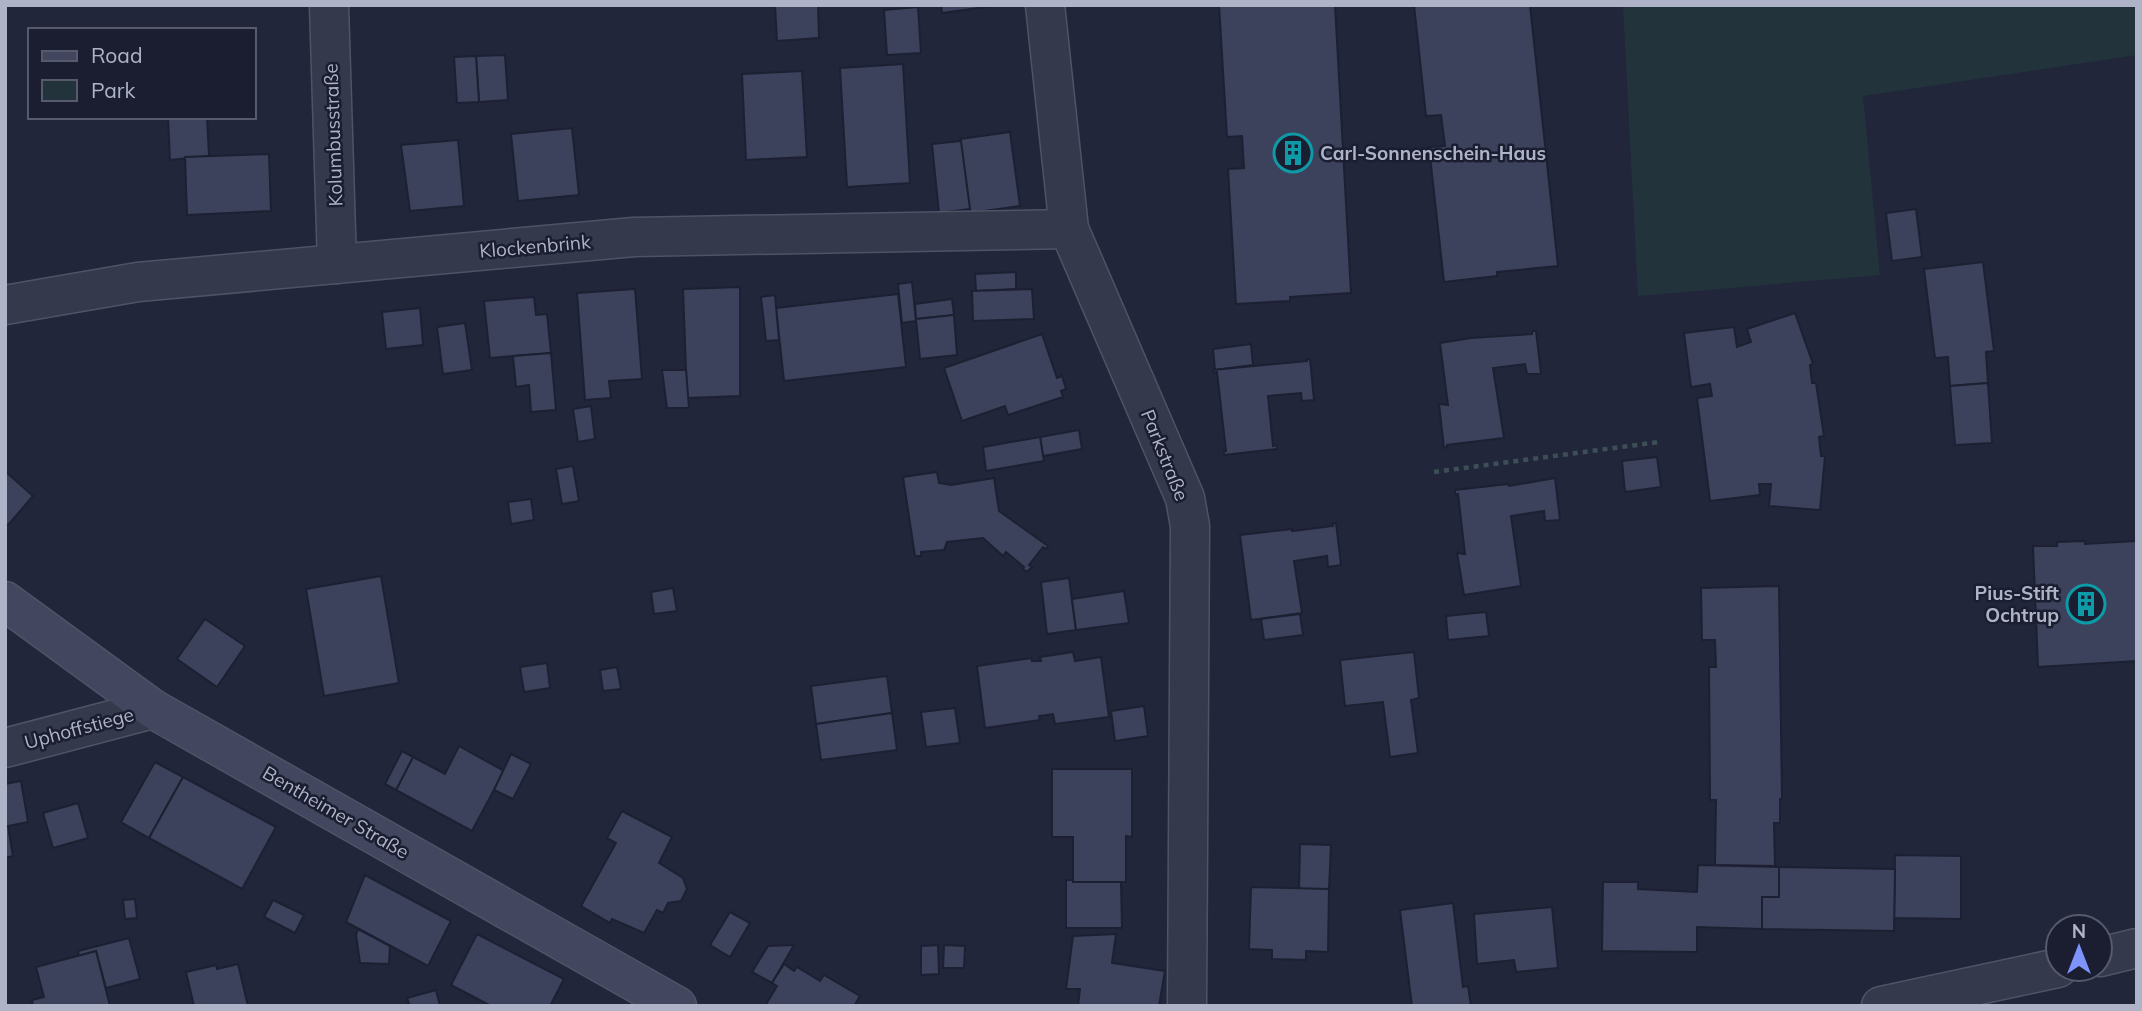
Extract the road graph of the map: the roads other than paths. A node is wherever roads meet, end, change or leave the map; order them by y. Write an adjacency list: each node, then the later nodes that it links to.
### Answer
1 (329, 5): 4 (street, Kolumbusstraße)
2 (1045, 5): 3 (street, Parkstraße)
3 (1069, 229): 4 (street, Klockenbrink); 13 (street, Parkstraße)
4 (337, 264): 5 (street, Klockenbrink)
5 (5, 305)
6 (5, 601): 7 (main road, Bentheimer Straße)
7 (153, 709): 8 (street, Uphoffstiege); 12 (main road, Bentheimer Straße)
8 (5, 748)
9 (2137, 948): 10 (street)
10 (2114, 954)
11 (2044, 971): 14 (street)
12 (677, 1006)
13 (1187, 1006)
14 (1881, 1006)

